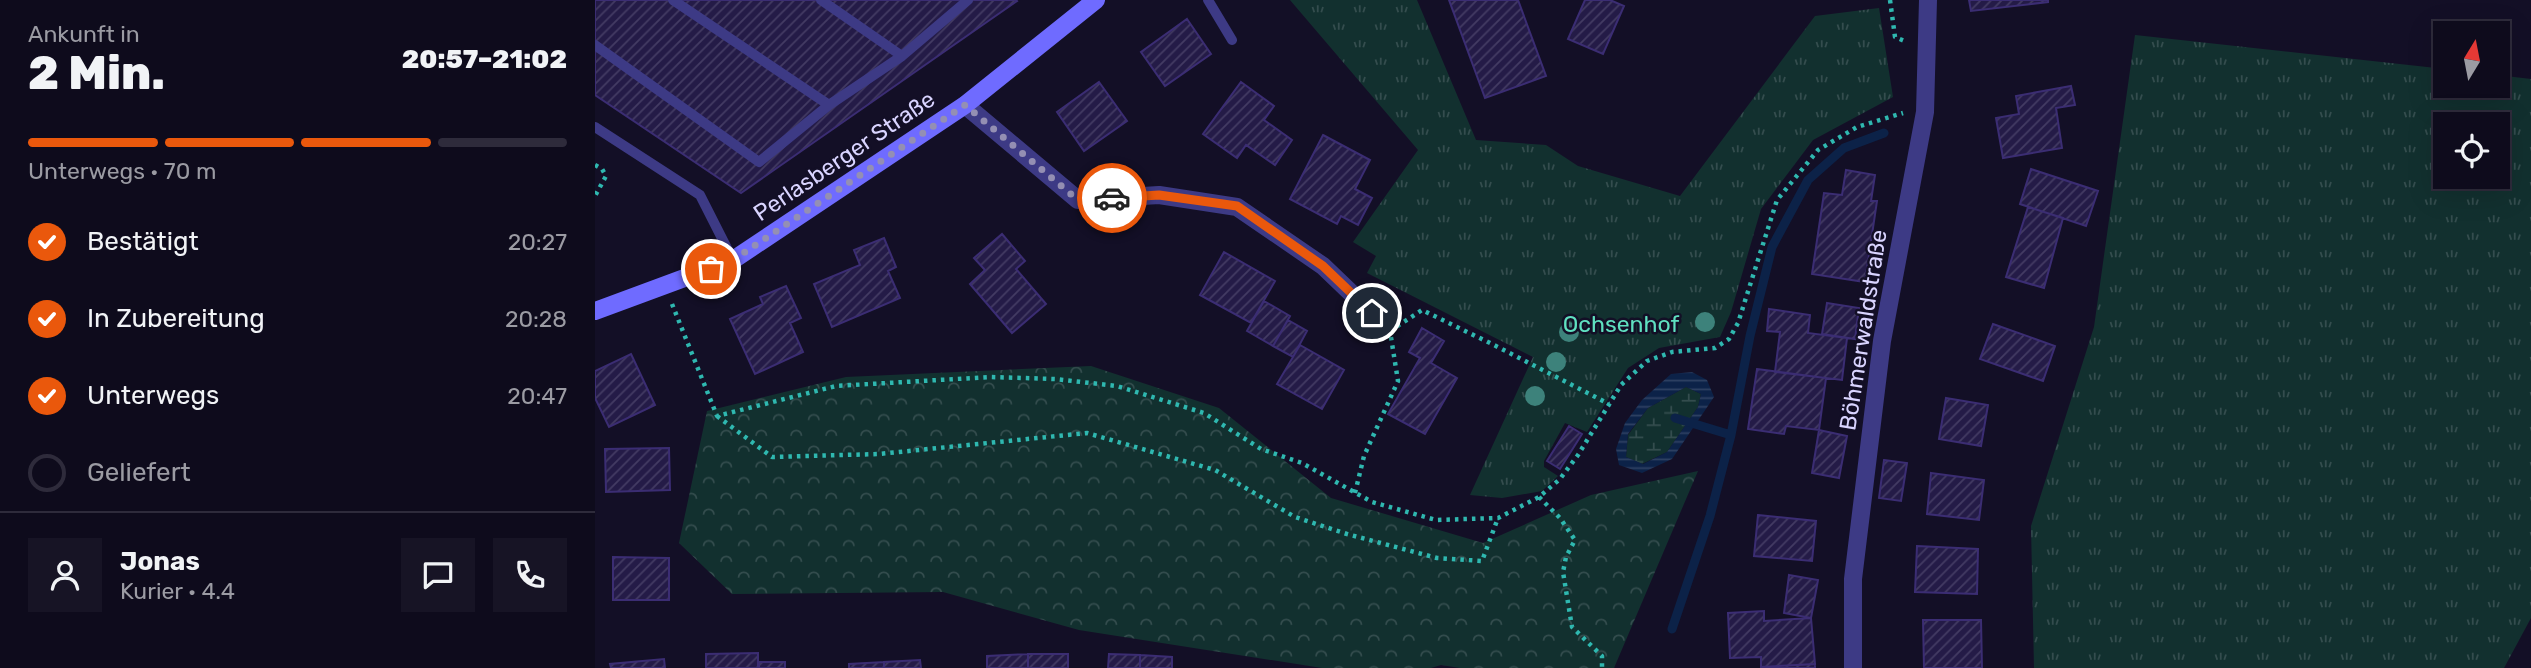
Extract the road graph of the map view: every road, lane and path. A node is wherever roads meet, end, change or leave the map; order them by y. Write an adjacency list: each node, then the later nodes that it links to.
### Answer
1 (673, 0): 12 (lane)
2 (821, 0): 11 (lane)
3 (968, 0): 11 (lane)
4 (1096, 0): 13 (street, Perlasberger Straße)
5 (1208, 0): 8 (lane)
6 (1890, 0): 10 (path)
7 (1928, 0): 10 (street, Böhmerwaldstraße)
8 (1232, 40)
9 (595, 45): 12 (lane)
10 (1927, 49): 14 (street, Böhmerwaldstraße)
11 (902, 55): 12 (lane)
12 (829, 105)
13 (965, 105): 18 (street, Perlasberger Straße); 21 (street)
14 (1925, 112): 23 (path); 29 (street, Böhmerwaldstraße)
15 (595, 127): 18 (lane)
16 (595, 165): 17 (path)
17 (595, 196)
18 (733, 260): 19 (street, Perlasberger Straße)
19 (665, 285): 20 (street, Perlasberger Straße); 24 (path)
20 (595, 311)
21 (1372, 313): 22 (path)
22 (1391, 331): 23 (path); 25 (path)
23 (1609, 404): 26 (path)
24 (717, 416): 25 (path); 27 (path)
25 (1355, 493): 27 (path)
26 (1539, 497): 27 (path); 28 (path)
27 (1498, 518)
28 (1602, 668)
29 (1853, 668)

